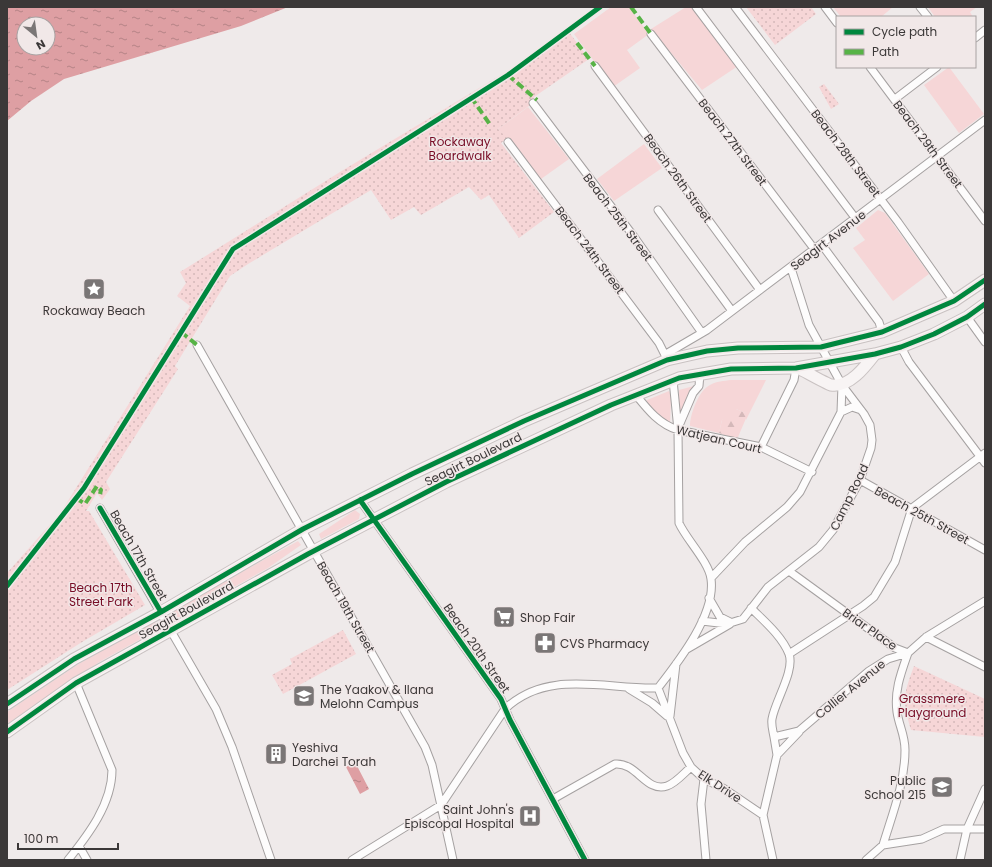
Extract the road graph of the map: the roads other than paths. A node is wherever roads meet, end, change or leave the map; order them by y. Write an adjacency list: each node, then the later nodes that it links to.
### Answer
1 (696, 7): 20 (street)
2 (735, 7): 18 (street, Beach 28th Street)
3 (825, 7): 6 (street)
4 (920, 7): 5 (street)
5 (927, 16)
6 (836, 22)
7 (985, 30): 9 (street)
8 (651, 34): 23 (street, Beach 27th Street)
9 (976, 37)
10 (595, 66): 26 (street, Beach 26th Street)
11 (871, 68): 13 (street, Beach 29th Street)
12 (936, 68): 13 (street)
13 (895, 99): 17 (street, Beach 29th Street)
14 (533, 103): 32 (street, Beach 25th Street)
15 (985, 120): 17 (street, Seagirt Avenue)
16 (508, 142): 38 (street, Beach 24th Street)
17 (937, 157): 18 (street, Seagirt Avenue); 21 (street, Beach 29th Street)
18 (882, 200): 20 (street, Seagirt Avenue); 27 (street, Beach 28th Street)
19 (658, 210): 29 (street)
20 (856, 219): 22 (street, Seagirt Avenue)
21 (985, 221)
22 (822, 245): 23 (street, Seagirt Avenue); 31 (street)
23 (815, 250): 24 (street, Seagirt Avenue)
24 (792, 268): 26 (street, Seagirt Avenue); 35 (street, Camp Road)
25 (985, 280): 27 (main road, Seagirt Boulevard)
26 (760, 290): 29 (street, Seagirt Avenue)
27 (954, 301): 31 (main road, Seagirt Boulevard)
28 (985, 304): 30 (main road, Seagirt Boulevard)
29 (732, 311): 32 (street, Seagirt Avenue)
30 (966, 317): 33 (street); 36 (main road, Seagirt Boulevard)
31 (882, 332): 35 (main road, Seagirt Boulevard)
32 (702, 333): 38 (street, Seagirt Avenue)
33 (985, 342)
34 (197, 345): 57 (street, Beach 19th Street)
35 (821, 347): 38 (main road, Seagirt Boulevard); 39 (street, Camp Road)
36 (901, 347): 37 (main road, Seagirt Boulevard); 49 (street)
37 (875, 354): 39 (main road, Seagirt Boulevard); 43 (main road)
38 (667, 357): 53 (main road, Seagirt Boulevard)
39 (829, 363): 40 (main road, Seagirt Boulevard); 43 (street, Camp Road)
40 (797, 368): 41 (main road, Seagirt Boulevard); 43 (main road); 48 (street)
41 (700, 374): 42 (main road, Seagirt Boulevard); 47 (street)
42 (673, 380): 44 (main road, Seagirt Boulevard); 47 (street)
43 (842, 384): 45 (street); 46 (street, Camp Road)
44 (636, 395): 47 (street, Watjean Court); 56 (main road, Seagirt Boulevard)
45 (841, 412): 46 (street); 51 (street)
46 (864, 414): 52 (street, Camp Road)
47 (678, 430): 48 (street, Watjean Court); 61 (street)
48 (761, 447): 51 (street, Watjean Court)
49 (983, 455): 50 (street); 55 (street)
50 (985, 463)
51 (812, 472): 61 (street)
52 (860, 480): 55 (street, Beach 25th Street); 60 (street, Camp Road)
53 (360, 500): 56 (street, Beach 20th Street); 57 (main road, Seagirt Boulevard)
54 (100, 508): 65 (street, Beach 17th Street)
55 (912, 508): 58 (street, Beach 25th Street); 66 (street)
56 (374, 519): 59 (main road, Seagirt Boulevard); 80 (street, Beach 20th Street)
57 (303, 529): 59 (street, Beach 19th Street); 65 (main road, Seagirt Boulevard)
58 (985, 550)
59 (314, 551): 69 (main road, Seagirt Boulevard); 90 (street, Beach 19th Street)
60 (789, 571): 64 (street, Camp Road); 66 (street, Briar Place)
61 (711, 578): 62 (street)
62 (710, 598): 67 (street); 68 (street)
63 (985, 601): 70 (street, Collier Avenue)
64 (752, 608): 68 (street, Camp Road); 73 (street)
65 (161, 612): 69 (street, Beach 17th Street); 79 (main road, Seagirt Boulevard)
66 (849, 615): 72 (street, Briar Place); 73 (street)
67 (702, 621): 68 (street); 71 (street)
68 (732, 623): 71 (street, Camp Road)
69 (171, 629): 76 (main road, Seagirt Boulevard); 98 (street, Beach 17th Street)
70 (926, 637): 72 (street, Collier Avenue); 75 (street)
71 (686, 650): 74 (street)
72 (908, 653): 83 (street, Collier Avenue); 94 (street, Briar Place)
73 (789, 654): 84 (street)
74 (676, 664): 78 (street); 81 (street)
75 (985, 666)
76 (76, 683): 82 (main road, Seagirt Boulevard); 95 (street)
77 (625, 687): 78 (street); 80 (street); 81 (street)
78 (658, 688): 81 (street)
79 (7, 704)
80 (505, 708): 89 (street, Beach 20th Street); 90 (street)
81 (670, 718): 86 (street)
82 (7, 732)
83 (799, 732): 84 (street, Collier Avenue); 85 (street, Collier Avenue)
84 (774, 737): 85 (street)
85 (777, 755): 91 (street)
86 (691, 767): 87 (street, Elk Drive); 89 (street, Elk Drive)
87 (704, 779): 91 (street, Elk Drive); 102 (street)
88 (985, 789): 92 (street)
89 (553, 799): 101 (street, Beach 20th Street)
90 (441, 805): 99 (street); 100 (street, Beach 19th Street)
91 (763, 815): 103 (street)
92 (967, 829): 93 (street); 94 (street); 105 (street)
93 (985, 829)
94 (883, 845): 104 (street)
95 (79, 846): 96 (street); 97 (street)
96 (68, 860)
97 (87, 860)
98 (271, 860)
99 (352, 860)
100 (453, 860)
101 (585, 860)
102 (706, 860)
103 (773, 860)
104 (866, 860)
105 (960, 860)

